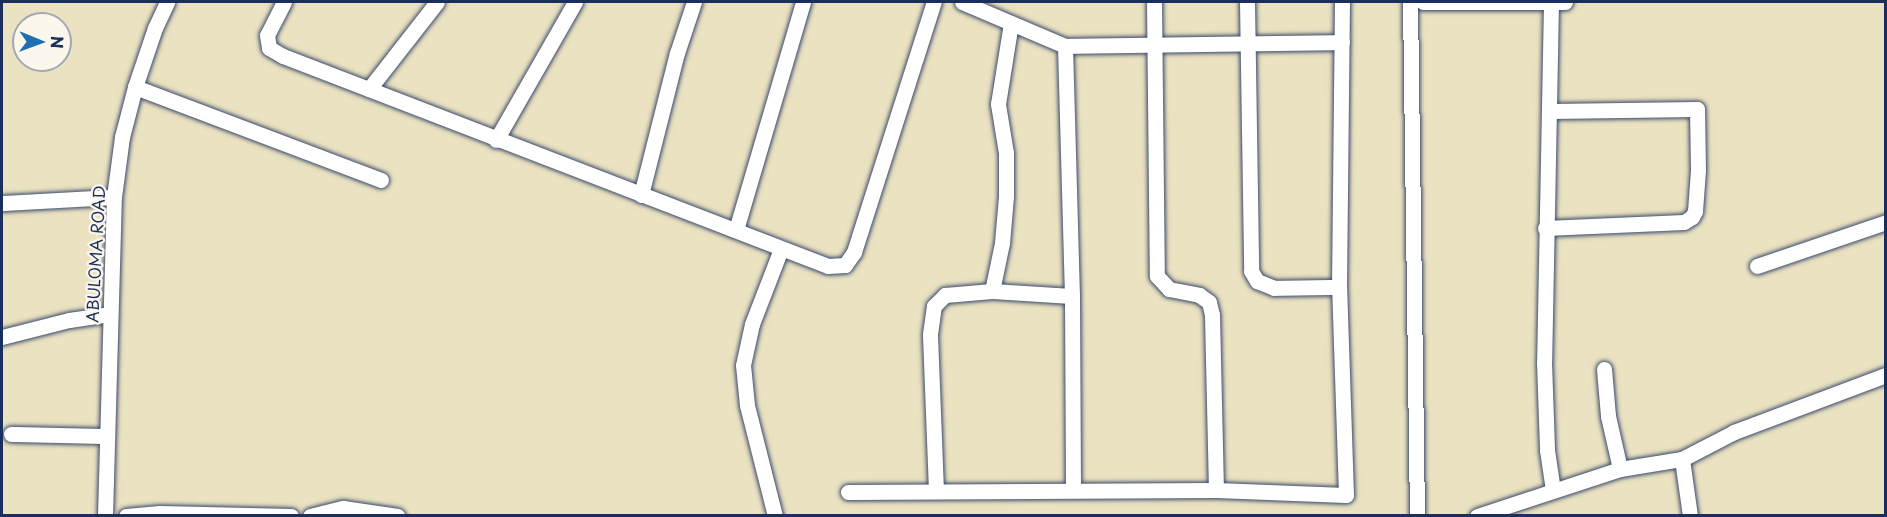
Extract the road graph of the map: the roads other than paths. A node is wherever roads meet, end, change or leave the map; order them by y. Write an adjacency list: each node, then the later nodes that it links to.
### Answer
1 (167, 2): 20 (street, ABULOMA ROAD)
2 (284, 2): 21 (street)
3 (437, 2): 21 (street)
4 (575, 2): 23 (street)
5 (694, 2): 25 (street)
6 (802, 2): 30 (street)
7 (934, 2): 31 (street)
8 (962, 2): 15 (street)
9 (1154, 2): 19 (street)
10 (1247, 2): 17 (street)
11 (1341, 2): 16 (street)
12 (1410, 2): 55 (street)
13 (1423, 2): 14 (street)
14 (1558, 2): 22 (street)
15 (1011, 23): 18 (street); 34 (street)
16 (1342, 42): 17 (street); 33 (street)
17 (1248, 44): 19 (street); 33 (street)
18 (1065, 46): 19 (street); 35 (street)
19 (1154, 46): 45 (street)
20 (135, 87): 24 (street); 26 (street, ABULOMA ROAD)
21 (369, 89): 23 (street)
22 (1550, 111): 29 (street); 29 (street)
23 (496, 140): 25 (street)
24 (381, 180)
25 (641, 195): 30 (street)
26 (114, 197): 27 (street); 36 (street, ABULOMA ROAD)
27 (2, 203)
28 (1886, 222): 32 (street)
29 (1545, 228): 46 (street)
30 (736, 230): 31 (street)
31 (781, 249): 54 (street)
32 (1757, 266)
33 (1339, 287): 45 (street)
34 (992, 291): 35 (street); 47 (street)
35 (1072, 296): 44 (street)
36 (110, 314): 37 (street); 41 (street, ABULOMA ROAD)
37 (2, 337)
38 (1604, 369): 43 (street)
39 (1886, 375): 42 (street)
40 (11, 434): 41 (street)
41 (107, 436): 49 (street, ABULOMA ROAD)
42 (1682, 459): 43 (street); 57 (street)
43 (1620, 469): 46 (street)
44 (1073, 490): 45 (street); 47 (street)
45 (1216, 490)
46 (1553, 490): 56 (street)
47 (936, 491): 48 (street)
48 (848, 492)
49 (105, 516)
50 (126, 516): 51 (street)
51 (291, 516)
52 (310, 516): 53 (street)
53 (397, 516)
54 (775, 516)
55 (1417, 516)
56 (1477, 516)
57 (1690, 516)

